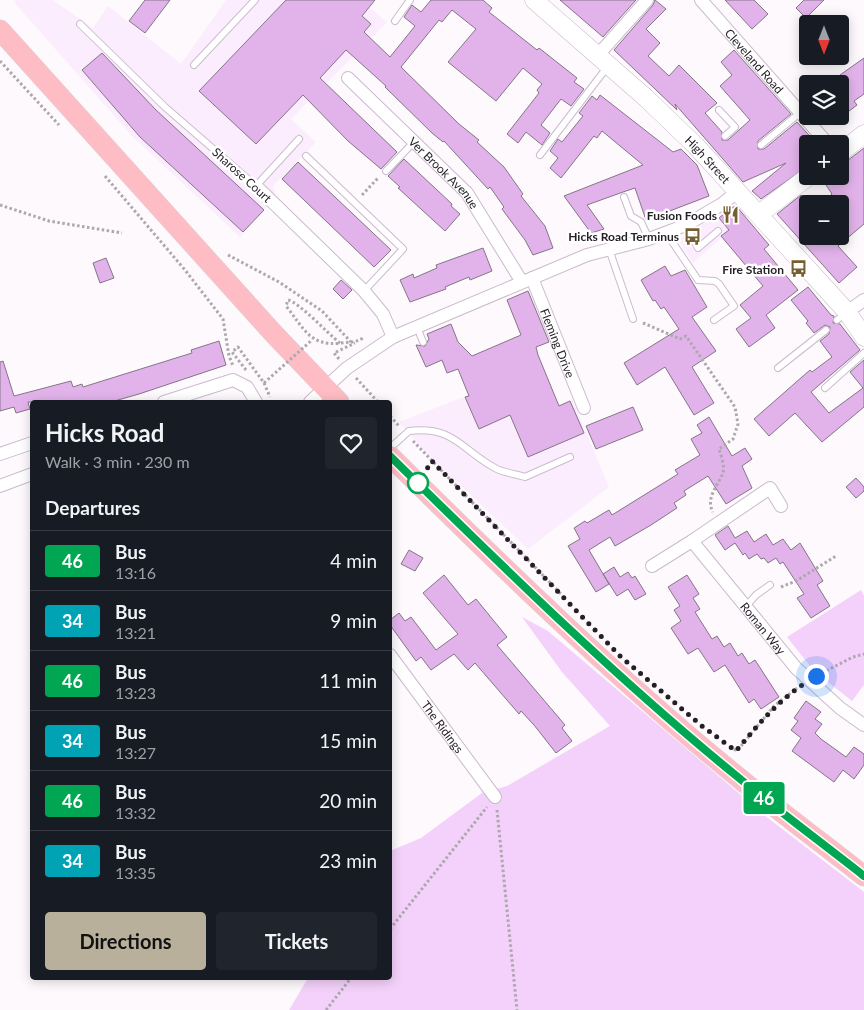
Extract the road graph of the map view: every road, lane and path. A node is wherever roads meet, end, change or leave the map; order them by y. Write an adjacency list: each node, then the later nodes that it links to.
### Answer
1 (255, 0): 11 (lane)
2 (410, 0): 6 (lane)
3 (534, 0): 9 (street, High Street)
4 (647, 0): 9 (street)
5 (701, 0): 14 (street, Cleveland Road)
6 (395, 21)
7 (80, 24): 30 (lane, Sharose Court)
8 (0, 30): 64 (main road)
9 (603, 60): 25 (lane); 31 (street, High Street)
10 (0, 61): 17 (path)
11 (194, 65)
12 (348, 78): 22 (street, Ver Brook Avenue)
13 (719, 110): 20 (lane)
14 (799, 110)
15 (799, 114): 23 (lane)
16 (812, 125): 19 (street, Cleveland Road)
17 (64, 131)
18 (864, 134): 24 (street)
19 (820, 135)
20 (725, 136)
21 (299, 140): 30 (lane)
22 (414, 142): 27 (lane); 43 (street, Ver Brook Avenue)
23 (761, 145)
24 (849, 146)
25 (540, 155)
26 (306, 156): 33 (lane)
27 (386, 171): 33 (path)
28 (103, 174): 61 (path)
29 (799, 184): 35 (street)
30 (256, 186): 44 (street, Sharose Court)
31 (738, 191): 35 (street, High Street); 36 (street)
32 (624, 197): 40 (lane)
33 (354, 202): 44 (lane)
34 (0, 206): 39 (path)
35 (759, 214): 46 (street, High Street)
36 (686, 225): 37 (street); 38 (lane)
37 (669, 231): 40 (street); 48 (lane)
38 (718, 231)
39 (122, 233)
40 (648, 238): 41 (street)
41 (609, 249): 43 (street); 47 (lane)
42 (226, 254): 55 (path)
43 (527, 280): 50 (street); 69 (street, Fleming Drive)
44 (364, 291): 49 (street, Sharose Court)
45 (864, 300): 46 (street)
46 (842, 316): 53 (street, High Street)
47 (633, 319): 80 (path)
48 (714, 320)
49 (387, 324): 52 (street, Sharose Court); 55 (path)
50 (417, 326): 52 (street); 56 (lane)
51 (826, 330): 60 (lane)
52 (393, 337): 59 (street)
53 (864, 337)
54 (312, 340): 57 (path); 57 (path); 62 (path, bridge)
55 (350, 342): 57 (path)
56 (424, 342)
57 (340, 343)
58 (864, 353): 63 (lane)
59 (347, 368): 64 (street); 68 (path)
60 (778, 368)
61 (241, 383): 65 (street); 66 (street)
62 (264, 383)
63 (825, 388)
64 (333, 396): 67 (street)
65 (170, 400)
66 (255, 400)
67 (318, 400)
68 (376, 400)
69 (584, 408)
70 (392, 418): 71 (path)
71 (406, 433): 73 (lane); 75 (lane); 85 (path)
72 (30, 445): 74 (street)
73 (392, 446)
74 (0, 454)
75 (570, 456)
76 (392, 458): 93 (main road)
77 (30, 475): 78 (street)
78 (0, 486)
79 (781, 506): 80 (street)
80 (719, 523): 81 (street)
81 (692, 541): 83 (street); 86 (street, Roman Way)
82 (836, 556): 84 (path)
83 (652, 566)
84 (770, 585): 86 (lane)
85 (565, 599)
86 (746, 606): 89 (street, Roman Way)
87 (864, 654): 89 (path)
88 (392, 658): 92 (street, The Ridings)
89 (808, 681): 90 (street, Roman Way); 91 (path)
90 (864, 725)
91 (730, 746)
92 (495, 797): 94 (path); 97 (path)
93 (864, 876)
94 (392, 926)
95 (350, 980): 96 (path)
96 (326, 1010)
97 (518, 1010)

